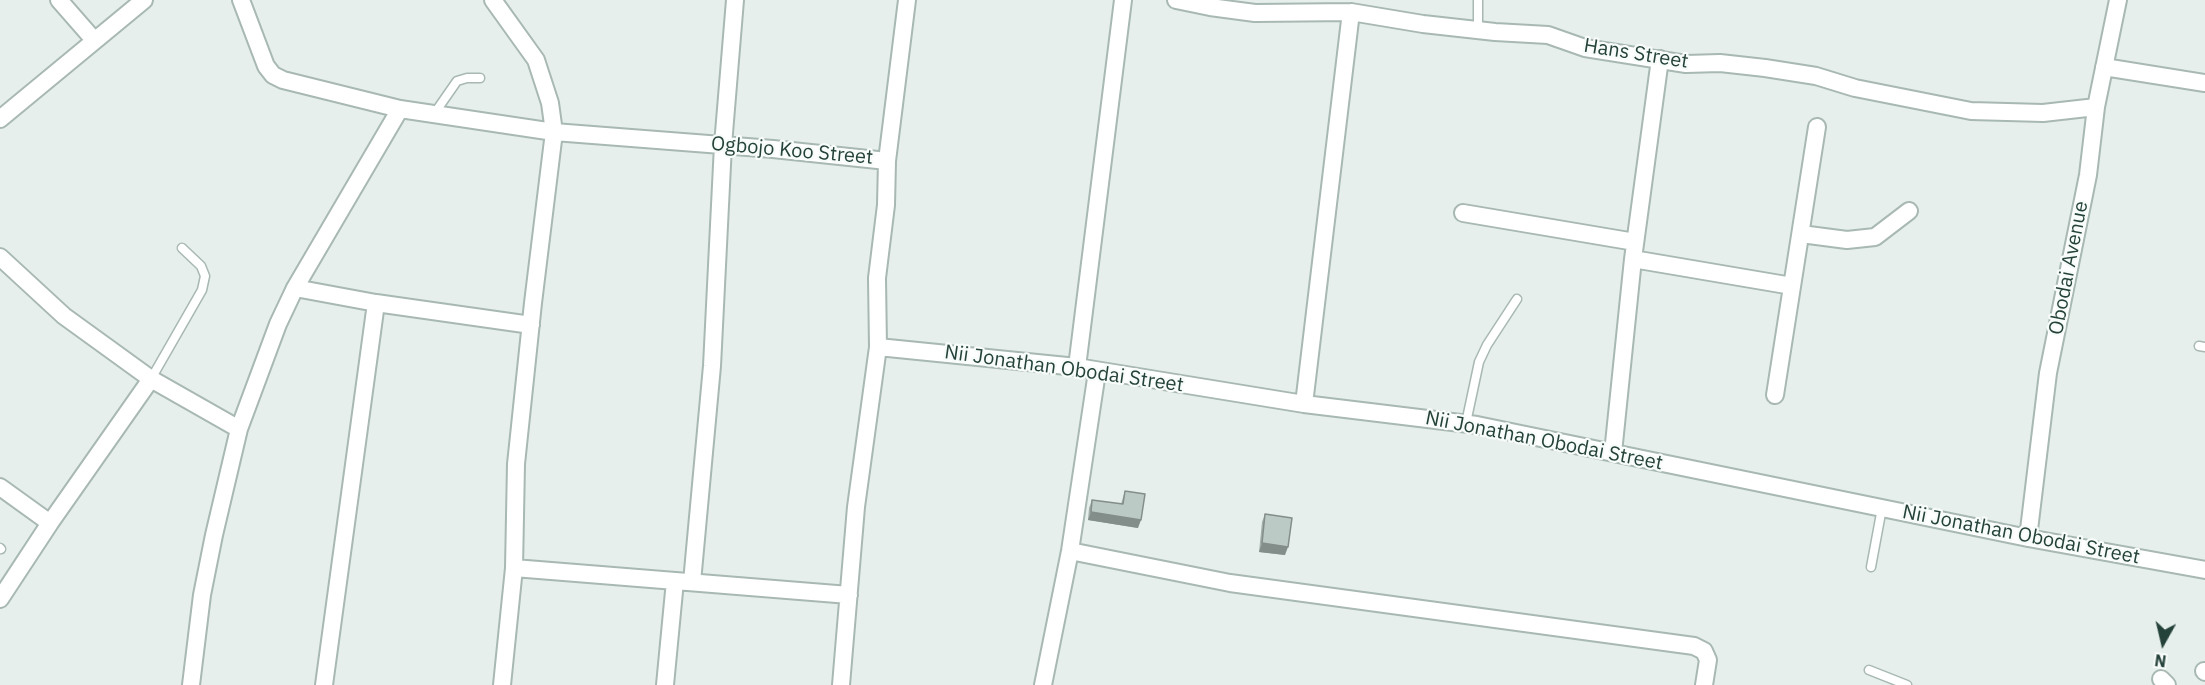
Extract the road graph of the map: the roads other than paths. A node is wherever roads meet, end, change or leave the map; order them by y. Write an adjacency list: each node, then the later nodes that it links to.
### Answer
1 (59, 0): 13 (street)
2 (144, 0): 13 (street)
3 (241, 0): 19 (street, Ogbojo Koo Street)
4 (493, 0): 23 (street)
5 (735, 0): 24 (street)
6 (907, 0): 25 (street)
7 (1123, 0): 38 (street)
8 (1176, 0): 11 (street, Hans Street)
9 (1478, 0): 12 (lane)
10 (2118, 0): 15 (street, Obodai Avenue)
11 (1352, 6): 12 (street, Hans Street); 42 (street)
12 (1478, 30): 14 (street, Hans Street)
13 (94, 40): 21 (street)
14 (1660, 59): 18 (street, Hans Street); 30 (street)
15 (2104, 67): 17 (street); 18 (street, Obodai Avenue)
16 (480, 78): 20 (lane)
17 (2205, 83)
18 (2096, 107): 49 (street, Obodai Avenue)
19 (400, 109): 20 (street, Ogbojo Koo Street); 33 (street)
20 (434, 114): 23 (street, Ogbojo Koo Street)
21 (0, 119)
22 (1817, 127): 28 (street)
23 (554, 132): 24 (street, Ogbojo Koo Street); 36 (street)
24 (723, 145): 25 (street, Ogbojo Koo Street); 54 (street)
25 (887, 160): 37 (street, Ogbojo Koo Street)
26 (1909, 211): 28 (street)
27 (1463, 213): 30 (street)
28 (1801, 234): 32 (street)
29 (182, 248): 40 (lane)
30 (1634, 250): 32 (street); 45 (street)
31 (0, 257): 40 (street)
32 (1792, 285): 41 (street)
33 (295, 288): 35 (street); 44 (street)
34 (1517, 299): 43 (lane)
35 (376, 303): 36 (street); 59 (street)
36 (531, 325): 52 (street)
37 (878, 347): 38 (street, Nii Jonathan Obodai Street); 55 (street, Ogbojo Koo Street)
38 (1077, 367): 39 (street, Nii Jonathan Obodai Street)
39 (1097, 372): 42 (street, Nii Jonathan Obodai Street); 50 (street)
40 (151, 379): 44 (street); 48 (street)
41 (1775, 395)
42 (1304, 404): 43 (street, Nii Jonathan Obodai Street)
43 (1466, 423): 45 (street, Nii Jonathan Obodai Street)
44 (239, 429): 58 (street)
45 (1613, 453): 47 (street, Nii Jonathan Obodai Street)
46 (0, 488): 48 (street)
47 (1882, 508): 49 (street, Nii Jonathan Obodai Street); 51 (lane)
48 (50, 523): 56 (street)
49 (2028, 538): 53 (street, Nii Jonathan Obodai Street)
50 (1070, 551): 63 (street); 64 (street)
51 (1871, 567)
52 (514, 568): 54 (street); 60 (street)
53 (2205, 570)
54 (683, 582): 55 (street); 61 (street)
55 (849, 595): 62 (street)
56 (0, 599)
57 (1869, 670): 65 (lane)
58 (192, 685)
59 (324, 685)
60 (502, 685)
61 (665, 685)
62 (841, 685)
63 (1043, 685)
64 (1704, 685)
65 (1907, 685)

